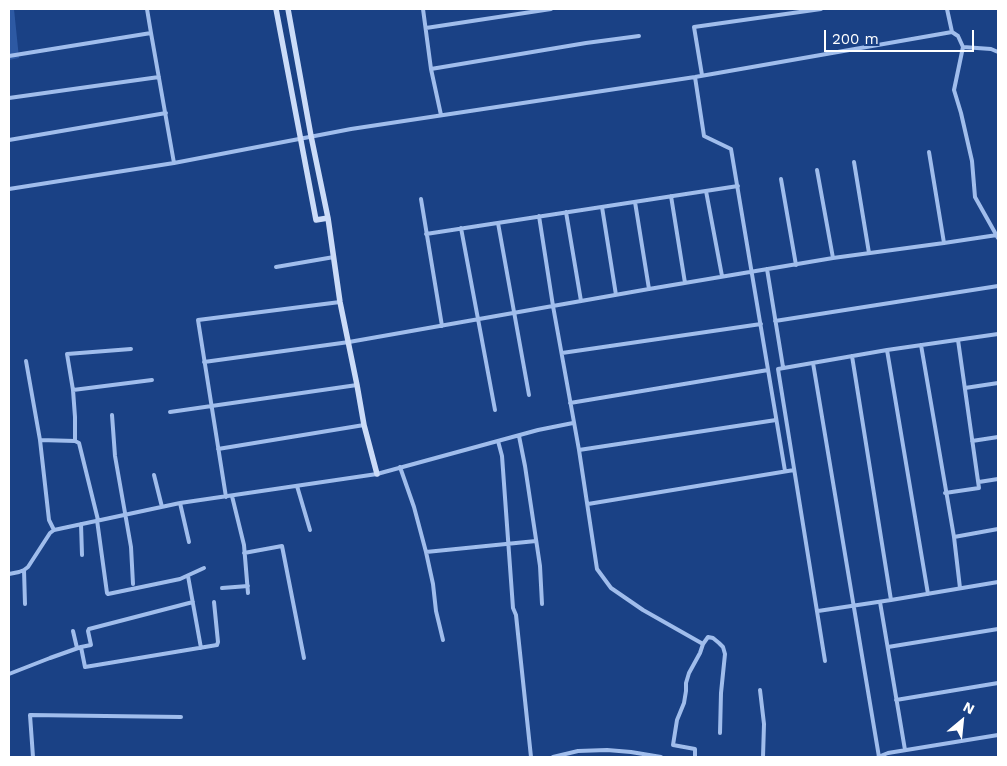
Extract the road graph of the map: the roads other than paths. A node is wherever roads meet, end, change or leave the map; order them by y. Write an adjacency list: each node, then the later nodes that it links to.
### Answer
1 (147, 9): 10 (street)
2 (276, 9): 23 (main road)
3 (288, 9): 22 (main road)
4 (423, 9): 8 (street)
5 (551, 9): 8 (street)
6 (821, 9): 16 (street)
7 (947, 9): 9 (street)
8 (426, 28): 15 (street)
9 (952, 32): 12 (street); 16 (street)
10 (151, 33): 14 (street); 17 (street)
11 (639, 36): 15 (street)
12 (963, 47): 13 (street); 43 (street)
13 (998, 52)
14 (9, 56)
15 (431, 69): 21 (street)
16 (702, 76): 18 (street)
17 (159, 77): 19 (street); 20 (street)
18 (696, 77): 21 (street); 30 (street)
19 (9, 98)
20 (166, 113): 24 (street); 26 (street)
21 (441, 115): 22 (street)
22 (312, 136): 23 (street); 39 (main road)
23 (301, 139): 26 (street); 39 (main road)
24 (9, 140)
25 (929, 152): 44 (street)
26 (174, 162): 31 (street)
27 (854, 162): 45 (street)
28 (817, 170): 47 (street)
29 (781, 179): 48 (street)
30 (738, 186): 32 (street); 51 (street)
31 (9, 189)
32 (706, 191): 33 (street); 52 (street)
33 (671, 196): 35 (street); 53 (street)
34 (421, 199): 42 (street)
35 (635, 202): 36 (street); 55 (street)
36 (602, 207): 37 (street); 56 (street)
37 (566, 212): 38 (street); 57 (street)
38 (539, 216): 40 (street); 59 (street)
39 (328, 218): 46 (main road)
40 (498, 223): 41 (street); 60 (street)
41 (462, 228): 42 (street); 61 (street)
42 (426, 234): 64 (street)
43 (997, 236): 44 (street)
44 (944, 243): 45 (street)
45 (869, 253): 47 (street)
46 (334, 257): 49 (street); 58 (main road)
47 (833, 258): 48 (street)
48 (796, 264): 50 (street)
49 (276, 267)
50 (767, 269): 51 (street); 62 (street)
51 (752, 272): 52 (street); 63 (street)
52 (722, 276): 53 (street)
53 (685, 283): 55 (street)
54 (998, 286): 62 (street)
55 (649, 289): 56 (street)
56 (616, 295): 57 (street)
57 (581, 301): 59 (street)
58 (340, 302): 67 (main road); 74 (street)
59 (553, 306): 60 (street); 71 (street)
60 (515, 313): 61 (street); 83 (street)
61 (478, 319): 64 (street); 86 (street)
62 (775, 322): 76 (street)
63 (760, 324): 71 (street); 77 (street)
64 (442, 326): 67 (street)
65 (998, 334): 66 (street)
66 (958, 340): 68 (street); 81 (street)
67 (349, 342): 74 (street); 80 (main road)
68 (921, 345): 70 (street); 108 (street)
69 (131, 349): 82 (street)
70 (887, 350): 72 (street); 137 (street)
71 (562, 353): 84 (street)
72 (852, 356): 75 (street); 138 (street)
73 (26, 361): 94 (street)
74 (204, 362): 85 (street)
75 (813, 363): 76 (street); 144 (street)
76 (783, 367): 101 (street)
77 (768, 370): 84 (street); 89 (street)
78 (152, 380): 82 (street)
79 (998, 383): 81 (street)
80 (358, 385): 85 (street); 91 (main road)
81 (965, 388): 97 (street)
82 (72, 390): 95 (street)
83 (529, 395)
84 (570, 403): 90 (street)
85 (211, 406): 87 (street); 98 (street)
86 (495, 410)
87 (170, 412)
88 (112, 414): 114 (street)
89 (776, 420): 99 (street); 102 (street)
90 (574, 423): 92 (street); 99 (street)
91 (364, 425): 98 (street); 104 (main road)
92 (519, 436): 96 (street); 121 (street)
93 (998, 437): 97 (street)
94 (40, 440): 95 (street); 118 (street)
95 (74, 441): 115 (street)
96 (498, 441): 100 (street); 123 (street)
97 (972, 441): 106 (street)
98 (218, 449): 110 (street)
99 (579, 450): 112 (street)
100 (400, 467): 104 (street); 124 (street)
101 (794, 470): 102 (street); 145 (street)
102 (785, 471): 112 (street)
103 (154, 474): 113 (street)
104 (377, 474): 107 (street)
105 (998, 479): 106 (street)
106 (979, 482): 108 (street)
107 (297, 486): 109 (street); 119 (street)
108 (946, 493): 120 (street)
109 (232, 496): 110 (street); 125 (street)
110 (226, 497): 111 (street)
111 (180, 503): 113 (street); 122 (street)
112 (588, 504): 149 (street)
113 (162, 507): 114 (street)
114 (125, 514): 115 (street); 132 (street)
115 (98, 520): 116 (street); 130 (street)
116 (81, 524): 118 (street); 126 (street)
117 (998, 529): 120 (street)
118 (54, 530): 128 (street)
119 (310, 530)
120 (954, 537): 135 (street)
121 (536, 541): 123 (street); 143 (street)
122 (190, 542)
123 (508, 544): 124 (street); 164 (street)
124 (426, 552): 148 (street)
125 (244, 553): 133 (street); 153 (street)
126 (82, 555)
127 (204, 568): 130 (street)
128 (24, 570): 129 (street); 142 (street)
129 (9, 574)
130 (188, 576): 139 (street)
131 (998, 582): 135 (street)
132 (133, 584)
133 (248, 586): 134 (street); 136 (street)
134 (222, 588)
135 (960, 588): 137 (street)
136 (248, 593)
137 (928, 594): 138 (street)
138 (891, 600): 141 (street)
139 (193, 602): 151 (street); 152 (street)
140 (214, 602): 152 (street)
141 (880, 602): 144 (street); 150 (street)
142 (25, 604)
143 (542, 604)
144 (853, 605): 145 (street); 169 (street)
145 (818, 611): 154 (street)
146 (998, 629): 150 (street)
147 (73, 631): 151 (street)
148 (443, 640)
149 (703, 644): 160 (street); 167 (street)
150 (888, 647): 158 (street)
151 (79, 648): 152 (street); 155 (street)
152 (201, 648)
153 (304, 658)
154 (825, 660)
155 (9, 674)
156 (998, 683): 158 (street)
157 (760, 690): 168 (street)
158 (896, 700): 162 (street)
159 (181, 717): 163 (street)
160 (720, 733)
161 (998, 735): 162 (street)
162 (905, 750): 169 (street)
163 (33, 757)
164 (531, 757)
165 (553, 757): 166 (street)
166 (661, 757)
167 (694, 757)
168 (763, 757)
169 (879, 757)

